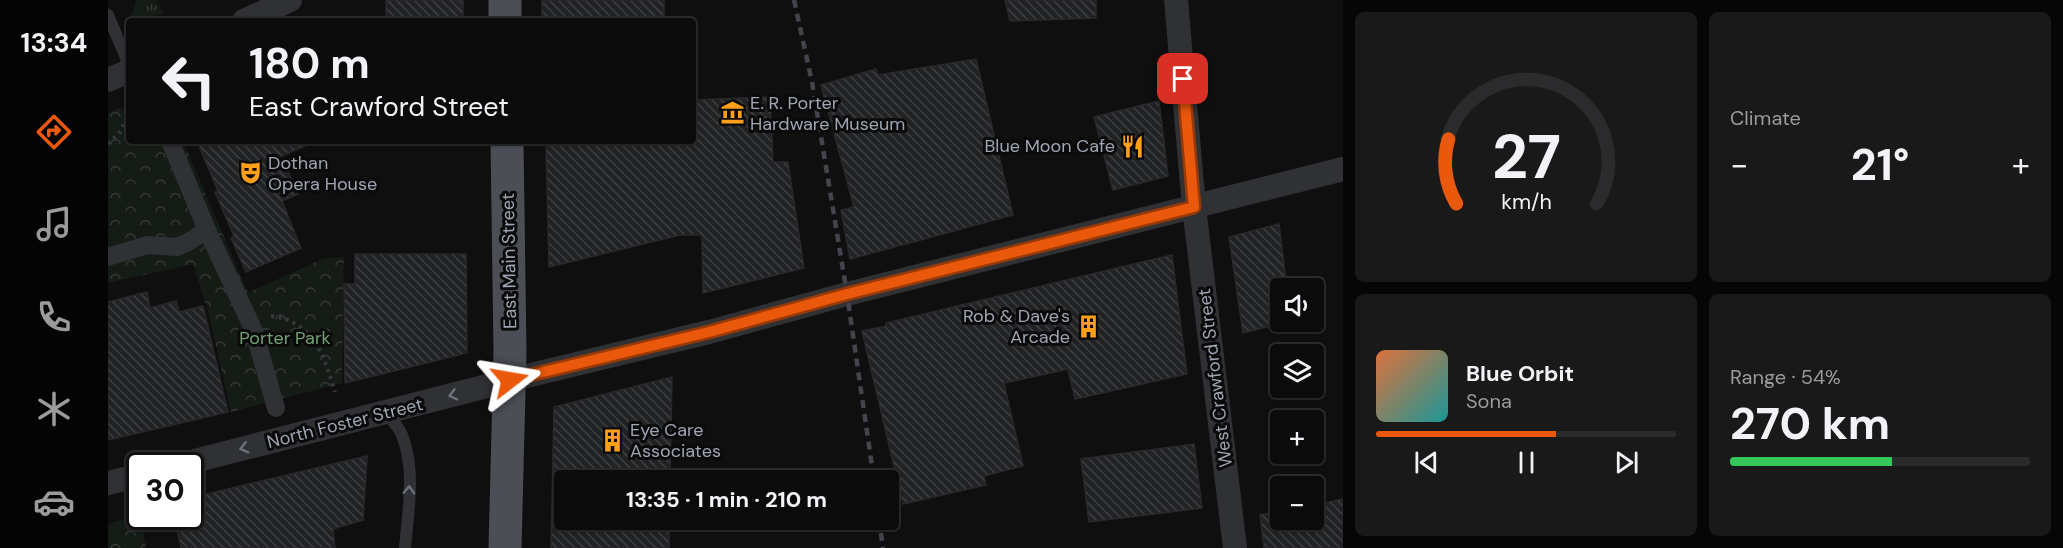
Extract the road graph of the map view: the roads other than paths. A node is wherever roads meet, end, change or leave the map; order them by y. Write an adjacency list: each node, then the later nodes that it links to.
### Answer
1 (505, 0): 6 (main road)
2 (1176, 0): 13 (street, West Crawford Street)
3 (284, 1): 5 (street)
4 (108, 15): 7 (lane)
5 (249, 18)
6 (505, 18)
7 (126, 58)
8 (126, 72): 9 (street)
9 (108, 80)
10 (171, 144): 14 (street)
11 (507, 144): 16 (main road, East Main Street)
12 (1343, 170): 13 (street, North Foster Street)
13 (1194, 207): 16 (street, North Foster Street); 24 (street, West Crawford Street)
14 (207, 230): 15 (street); 17 (street)
15 (108, 257)
16 (510, 380): 18 (street, North Foster Street, one-way to 18); 23 (main road, East Main Street)
17 (276, 408)
18 (385, 412): 19 (street, North Foster Street, one-way to 19); 22 (lane, one-way to 18)
19 (204, 459)
20 (126, 478): 21 (street)
21 (108, 483)
22 (405, 548)
23 (505, 548)
24 (1235, 548)

